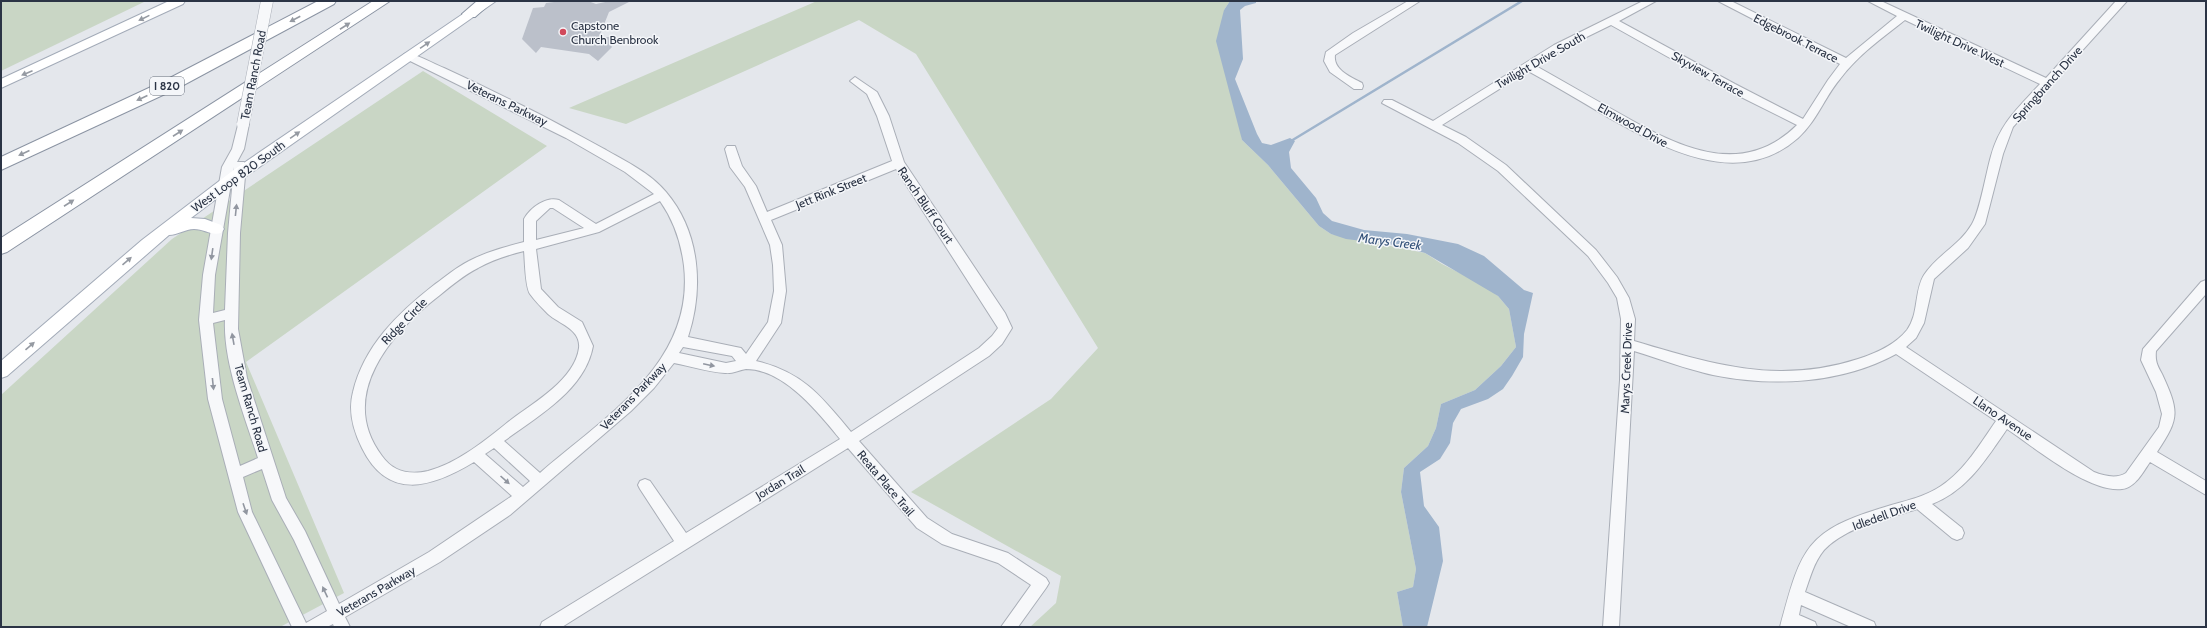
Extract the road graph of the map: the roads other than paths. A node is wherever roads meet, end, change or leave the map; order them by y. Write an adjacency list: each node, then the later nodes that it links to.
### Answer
1 (179, 1): 20 (main road, one-way to 20)
2 (267, 1): 25 (street, Team Ranch Road, bridge)
3 (329, 1): 28 (highway, I 820, one-way to 28)
4 (383, 1): 32 (highway, one-way to 4)
5 (486, 1): 12 (highway)
6 (490, 1): 12 (main road, West Loop 820 South)
7 (1415, 1): 21 (street)
8 (1650, 1): 14 (street, Twilight Drive South)
9 (1724, 1): 16 (street, Edgebrook Terrace)
10 (1874, 1): 13 (street, Twilight Drive West)
11 (2122, 1): 19 (street, Springbranch Drive)
12 (470, 14): 15 (main road, West Loop 820 South, one-way to 12)
13 (1903, 16): 16 (street, Elmwood Drive); 19 (street, Twilight Drive West)
14 (1612, 21): 17 (street, Twilight Drive South); 23 (street, Skyview Terrace)
15 (408, 56): 29 (main road, West Loop 820 South, one-way to 15); 31 (street, Veterans Parkway)
16 (1847, 63): 23 (street, Elmwood Drive)
17 (1528, 66): 23 (street, Elmwood Drive); 24 (street, Twilight Drive South)
18 (855, 82): 27 (street, Ranch Bluff Court)
19 (2048, 83): 46 (street, Springbranch Drive)
20 (1, 84)
21 (1358, 86)
22 (1388, 103): 24 (street, Marys Creek Drive)
23 (1804, 124)
24 (1434, 125): 45 (street, Marys Creek Drive)
25 (238, 149): 29 (street, Team Ranch Road); 30 (street, Team Ranch Road)
26 (731, 149): 33 (street)
27 (898, 163): 33 (street, Jett Rink Street); 43 (street, Ranch Bluff Court)
28 (1, 164)
29 (240, 173): 30 (main road, West Loop 820 South); 41 (street, Team Ranch Road, one-way to 29)
30 (225, 185): 34 (street, Team Ranch Road); 36 (main road, West Loop 820 South)
31 (662, 195): 35 (street, Ridge Circle); 44 (street, Veterans Parkway)
32 (47, 218): 37 (highway); 39 (highway)
33 (764, 218): 48 (street)
34 (216, 229): 36 (main road); 42 (street, Team Ranch Road, one-way to 42)
35 (595, 229): 38 (street, Ridge Circle); 38 (street)
36 (147, 244): 49 (main road, West Loop 820 South, one-way to 36)
37 (1, 247)
38 (530, 247): 51 (street, Ridge Circle); 54 (street, Ridge Circle)
39 (1, 257)
40 (2206, 285): 53 (street)
41 (232, 313): 42 (street); 55 (street, Team Ranch Road, one-way to 41)
42 (206, 320): 56 (street, Team Ranch Road, one-way to 56)
43 (1005, 328): 52 (street, Jordan Trail)
44 (680, 341): 47 (street, Veterans Parkway); 48 (street, Reata Place Trail)
45 (1628, 344): 46 (street, Springbranch Drive); 71 (street, Marys Creek Drive)
46 (1898, 348): 50 (street, Llano Avenue)
47 (671, 357): 48 (street, Reata Place Trail, one-way to 48); 57 (street, Veterans Parkway)
48 (747, 364): 52 (street, Reata Place Trail)
49 (1, 371)
50 (2005, 420): 53 (street, Llano Avenue); 61 (street, Idledell Drive)
51 (494, 440): 54 (street, Ridge Circle); 57 (street)
52 (850, 440): 63 (street, Jordan Trail); 70 (street, Reata Place Trail)
53 (2147, 453): 59 (street)
54 (475, 454): 60 (street, one-way to 60)
55 (266, 461): 56 (street); 65 (street, Team Ranch Road, one-way to 55)
56 (234, 474): 67 (street, Team Ranch Road, one-way to 67)
57 (539, 481): 60 (street, Veterans Parkway)
58 (645, 485): 63 (street)
59 (2206, 489)
60 (521, 495): 65 (street, Veterans Parkway)
61 (1919, 502): 62 (street); 64 (street, Idledell Drive)
62 (1957, 533)
63 (683, 541): 69 (street, Jordan Trail)
64 (1797, 596): 66 (street, Idledell Drive); 73 (street)
65 (339, 621): 68 (street, Veterans Parkway)
66 (1790, 623): 72 (street)
67 (300, 627)
68 (312, 627)
69 (548, 627)
70 (1009, 627)
71 (1611, 627)
72 (1809, 627)
73 (1868, 627)

